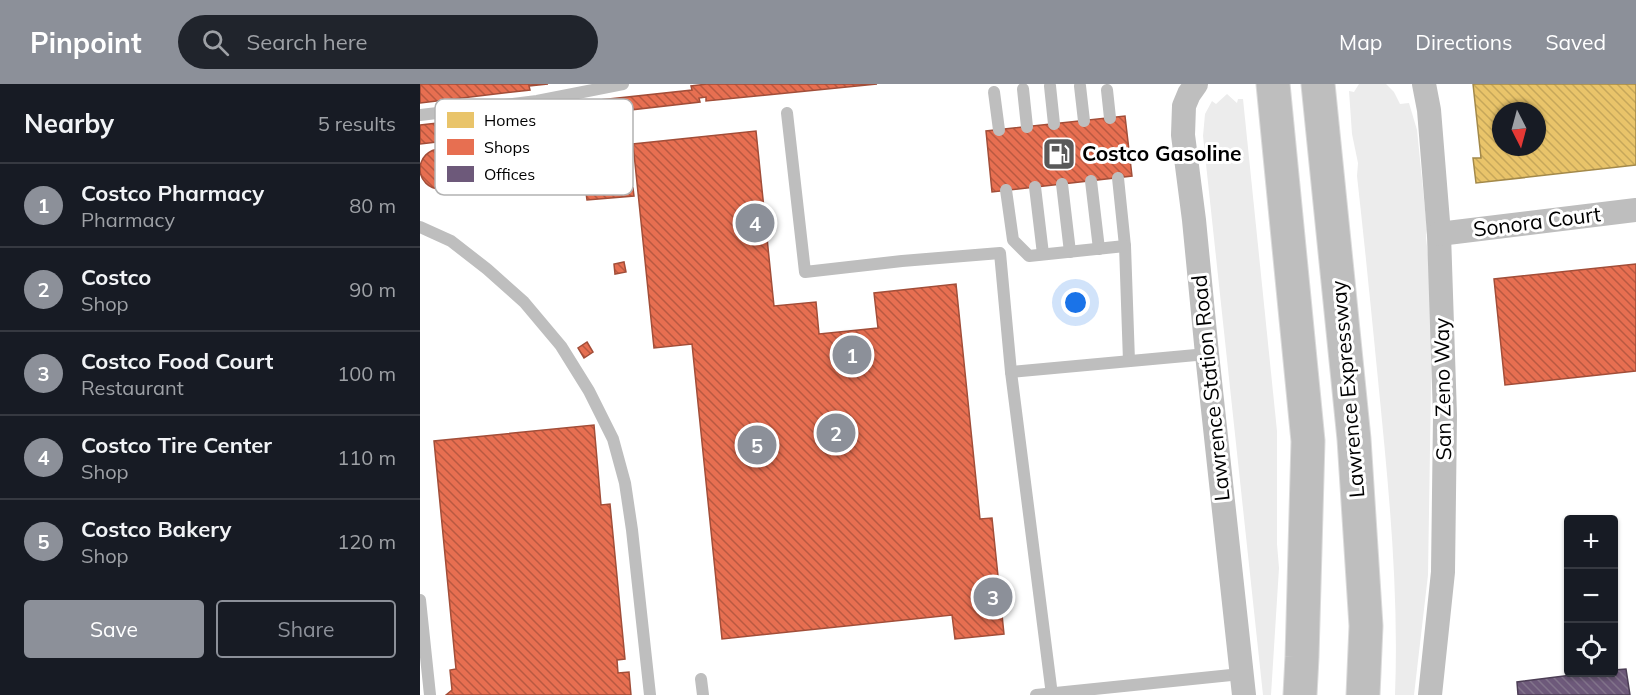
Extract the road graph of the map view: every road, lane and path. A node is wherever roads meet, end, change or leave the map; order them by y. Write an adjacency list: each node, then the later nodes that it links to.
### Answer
1 (618, 84): 2 (lane); 12 (lane)
2 (623, 84)
3 (1195, 84): 33 (street, Lawrence Station Road)
4 (1424, 84): 28 (street, San Zeno Way)
5 (1050, 86): 18 (lane)
6 (1080, 87): 17 (lane)
7 (1023, 89): 19 (lane)
8 (1107, 90): 16 (lane)
9 (1319, 91): 45 (highway, Lawrence Expressway)
10 (994, 92): 20 (lane)
11 (1274, 92): 44 (highway)
12 (547, 99)
13 (435, 113): 15 (lane)
14 (787, 113): 35 (lane)
15 (420, 115)
16 (1110, 118)
17 (1084, 121)
18 (1054, 124)
19 (1028, 127)
20 (999, 130)
21 (1118, 178): 29 (lane)
22 (1091, 181): 30 (lane)
23 (1062, 184): 31 (lane)
24 (1035, 187): 32 (lane)
25 (1006, 190): 32 (lane)
26 (1636, 210): 28 (street, Sonora Court)
27 (420, 227): 41 (lane)
28 (1438, 234): 46 (street, San Zeno Way)
29 (1125, 246): 30 (lane); 34 (lane)
30 (1099, 249): 31 (lane)
31 (1070, 252): 32 (lane)
32 (1043, 255)
33 (1207, 354): 34 (lane); 38 (street, Lawrence Station Road)
34 (1129, 361): 35 (lane)
35 (1011, 372): 39 (lane)
36 (420, 600): 40 (lane)
37 (701, 680): 42 (lane)
38 (1242, 684): 39 (lane)
39 (1052, 694): 43 (lane)
40 (430, 695)
41 (650, 695)
42 (703, 695)
43 (1036, 695)
44 (1300, 695)
45 (1363, 695)
46 (1430, 695)

